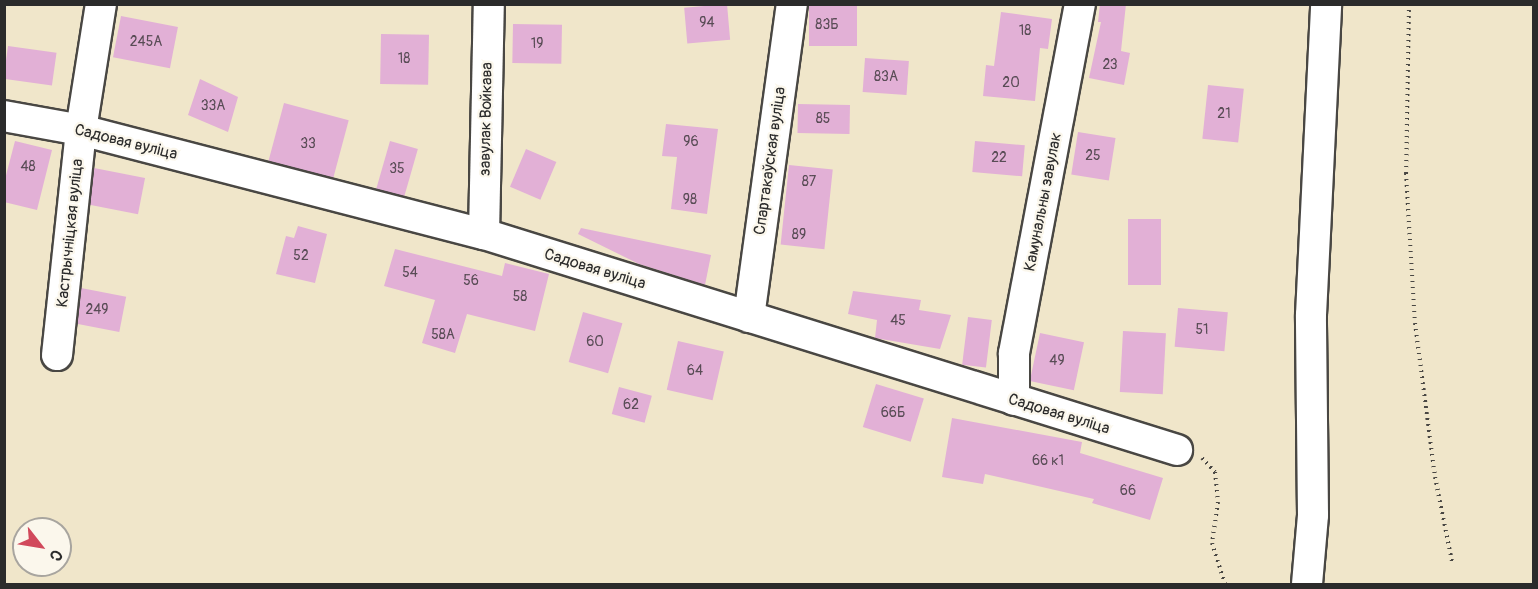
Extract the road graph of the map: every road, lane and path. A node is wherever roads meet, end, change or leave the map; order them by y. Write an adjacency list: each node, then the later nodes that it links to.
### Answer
1 (100, 4): 8 (street, Кастрычніцкая вуліца)
2 (489, 4): 9 (street, завулак Войкава)
3 (792, 4): 10 (street, Спартакаўская вуліца)
4 (1080, 4): 12 (street, Камунальны завулак)
5 (1326, 4): 16 (street)
6 (1409, 4): 14 (path)
7 (4, 116): 8 (street, Садовая вуліца)
8 (81, 130): 9 (street, Садовая вуліца); 11 (street, Кастрычніцкая вуліца)
9 (484, 234): 10 (street, Садовая вуліца)
10 (749, 317): 12 (street, Садовая вуліца)
11 (57, 356)
12 (1014, 400): 13 (street, Садовая вуліца)
13 (1178, 450): 15 (path)
14 (1452, 561)
15 (1225, 585)
16 (1307, 585)

